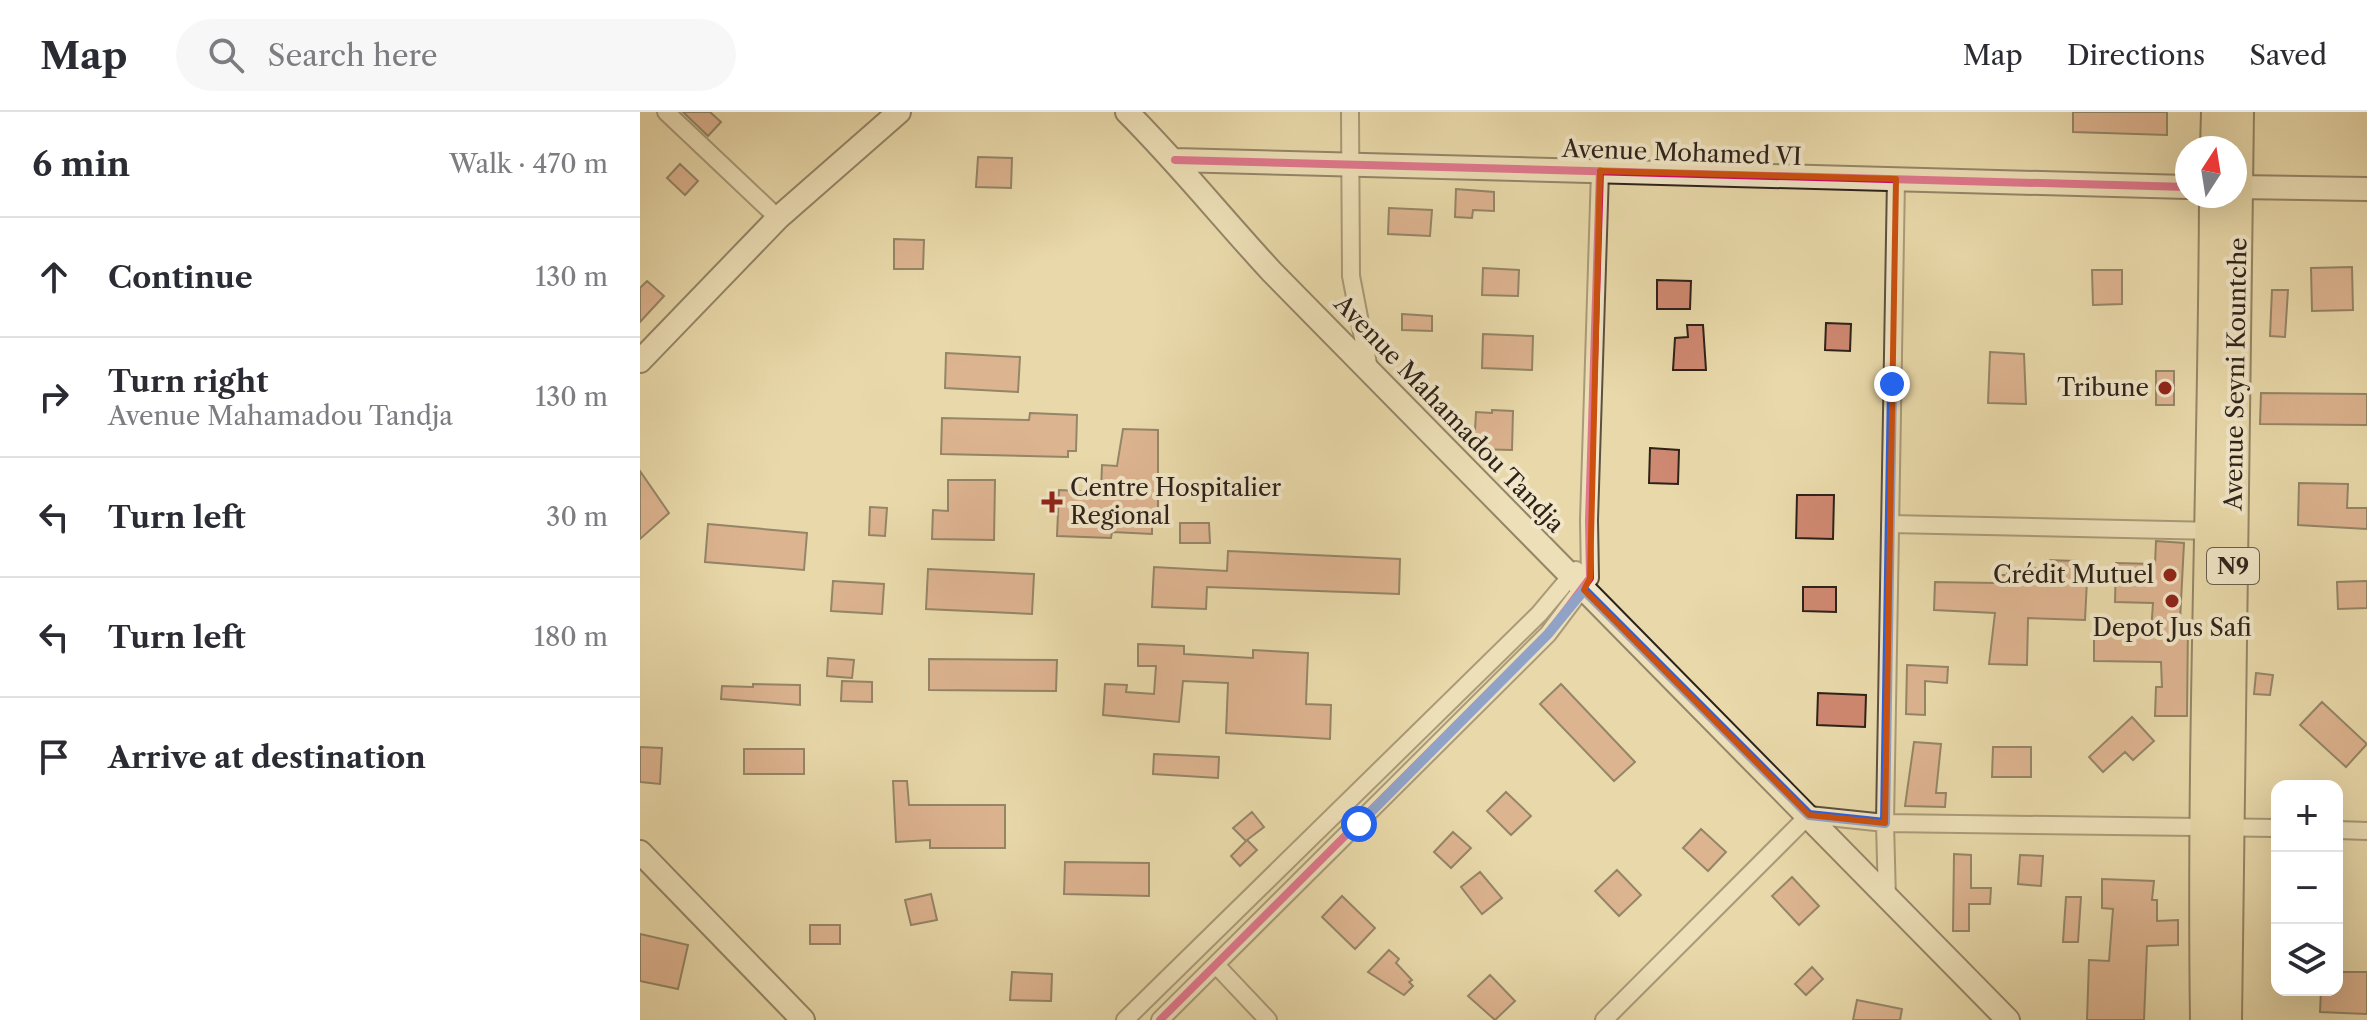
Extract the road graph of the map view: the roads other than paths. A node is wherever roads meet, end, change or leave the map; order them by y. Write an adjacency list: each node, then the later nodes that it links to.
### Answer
1 (666, 112): 17 (street)
2 (899, 112): 17 (street)
3 (1127, 112): 9 (street, Avenue Mahamadou Tandja)
4 (1350, 112): 10 (street)
5 (2216, 112): 7 (highway)
6 (2239, 112): 8 (highway, Avenue Seyni Kountche / N9)
7 (2215, 136)
8 (2236, 136)
9 (1175, 160): 10 (street, Avenue Mohamed VI); 19 (street, Avenue Mahamadou Tandja)
10 (1350, 164): 11 (street, Avenue Mohamed VI); 19 (street)
11 (1600, 171): 12 (street, Avenue Mohamed VI); 22 (street)
12 (1896, 179): 13 (street, Avenue Mohamed VI); 20 (street)
13 (2175, 187)
14 (2367, 189): 15 (street)
15 (2247, 190)
16 (2229, 208): 21 (highway, Avenue Seyni Kountche / N9)
17 (778, 218): 18 (street)
18 (640, 361)
19 (1369, 369): 22 (street, Avenue Mahamadou Tandja)
20 (1890, 524): 21 (street); 26 (street)
21 (2223, 531): 27 (highway, Avenue Seyni Kountche / N9)
22 (1578, 584): 23 (street); 24 (street); 25 (street, Avenue Mahamadou Tandja)
23 (1454, 696): 24 (street); 35 (street)
24 (1469, 714): 33 (street)
25 (1809, 815): 26 (street); 32 (street, Avenue Mahamadou Tandja); 38 (street)
26 (1885, 823): 27 (street); 32 (street)
27 (2216, 828): 28 (street); 40 (highway, Avenue Seyni Kountche / N9); 41 (highway, Avenue Seyni Kountche / N9)
28 (2271, 828)
29 (2343, 830): 30 (street)
30 (2367, 831)
31 (640, 852): 34 (street)
32 (1887, 899): 39 (street, Avenue Mahamadou Tandja)
33 (1217, 966): 36 (street); 37 (street)
34 (803, 1020)
35 (1125, 1020)
36 (1160, 1020)
37 (1268, 1020)
38 (1604, 1020)
39 (2008, 1020)
40 (2205, 1020)
41 (2227, 1020)

